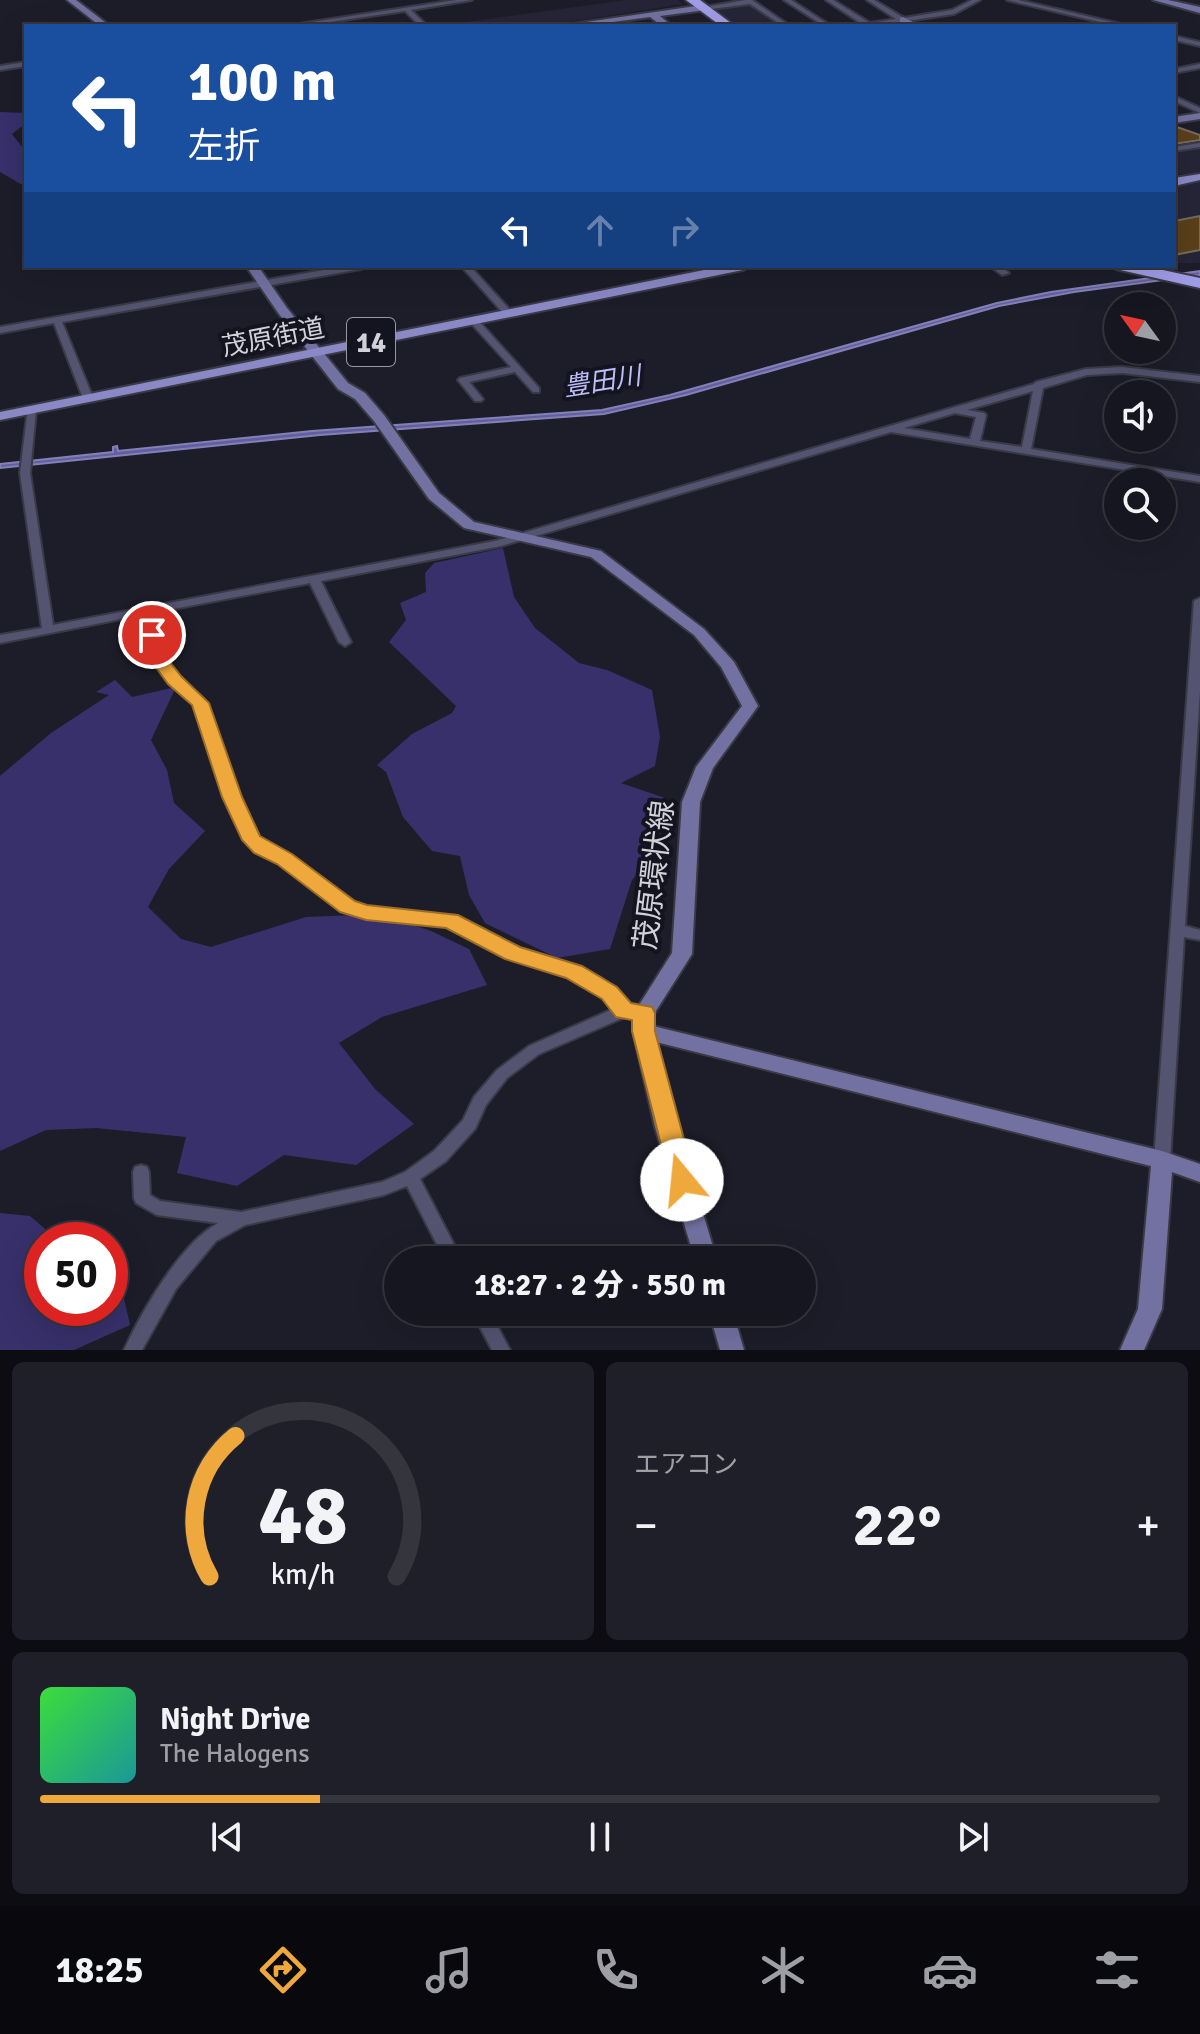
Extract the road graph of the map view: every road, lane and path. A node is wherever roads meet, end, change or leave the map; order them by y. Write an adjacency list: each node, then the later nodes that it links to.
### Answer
1 (71, 0): 16 (main road)
2 (469, 0): 12 (street)
3 (683, 0): 11 (highway)
4 (787, 0): 24 (street)
5 (829, 0): 25 (street)
6 (977, 0): 15 (street)
7 (1010, 0): 28 (street)
8 (1157, 0): 13 (main road)
9 (749, 1): 11 (street); 23 (street)
10 (875, 1): 15 (street)
11 (696, 5): 14 (main road); 21 (highway); 22 (highway)
12 (406, 9): 17 (street); 18 (street)
13 (1200, 10)
14 (651, 14): 19 (main road); 20 (main road)
15 (903, 20): 26 (street); 27 (main road)
16 (103, 24)
17 (303, 24)
18 (422, 24)
19 (584, 24)
20 (665, 24)
21 (718, 24)
22 (726, 24)
23 (784, 24)
24 (825, 24)
25 (867, 24)
26 (876, 24)
27 (910, 24)
28 (1108, 24)
29 (1176, 38): 30 (street)
30 (1200, 44)
31 (24, 64): 33 (street)
32 (1200, 66): 34 (street)
33 (0, 68)
34 (1176, 71)
35 (1176, 100): 36 (street)
36 (1200, 114): 37 (main road)
37 (1176, 120)
38 (1200, 145): 39 (street)
39 (1176, 149)
40 (1200, 177): 41 (main road)
41 (1176, 181)
42 (253, 268): 50 (main road, 茂原環状線)
43 (350, 268): 50 (street)
44 (467, 268): 51 (street)
45 (733, 268): 51 (main road, 茂原街道 / 14)
46 (997, 268): 48 (street)
47 (1148, 269): 49 (highway)
48 (1005, 273)
49 (1200, 280)
50 (263, 284): 52 (street); 55 (main road, 茂原環状線)
51 (508, 313): 53 (main road, 茂原街道 / 14)
52 (57, 320): 54 (street); 60 (street)
53 (473, 320): 55 (main road, 茂原街道 / 14); 56 (street)
54 (0, 330)
55 (318, 352): 60 (main road, 茂原街道 / 14); 69 (main road, 茂原環状線)
56 (517, 369): 59 (street); 61 (street)
57 (1200, 379): 58 (street)
58 (1039, 384): 63 (street); 67 (street)
59 (536, 390)
60 (88, 398): 62 (main road, 茂原街道 / 14)
61 (478, 399)
62 (31, 410): 64 (main road, 茂原街道 / 14); 73 (street)
63 (954, 410): 65 (street); 66 (street)
64 (0, 416)
65 (889, 429): 66 (street); 69 (street)
66 (974, 443): 67 (street)
67 (1026, 451): 68 (street)
68 (1200, 479)
69 (523, 537): 70 (street); 80 (main road, 茂原環状線)
70 (314, 579): 72 (street); 75 (street)
71 (1200, 601): 76 (street)
72 (146, 611): 73 (street); 79 (street)
73 (48, 630): 74 (street)
74 (0, 639)
75 (345, 642)
76 (1196, 726): 77 (street)
77 (1178, 930): 78 (street); 81 (street)
78 (1200, 935)
79 (624, 1011): 80 (street); 84 (street)
80 (644, 1022): 81 (main road); 87 (main road)
81 (1162, 1160): 83 (main road); 93 (main road)
82 (141, 1172): 85 (street)
83 (1200, 1173)
84 (411, 1177): 85 (street); 86 (street)
85 (241, 1219): 90 (street)
86 (447, 1246)
87 (702, 1246)
88 (488, 1326): 91 (street)
89 (725, 1326): 92 (main road)
90 (133, 1350)
91 (501, 1350)
92 (732, 1350)
93 (1132, 1350)

